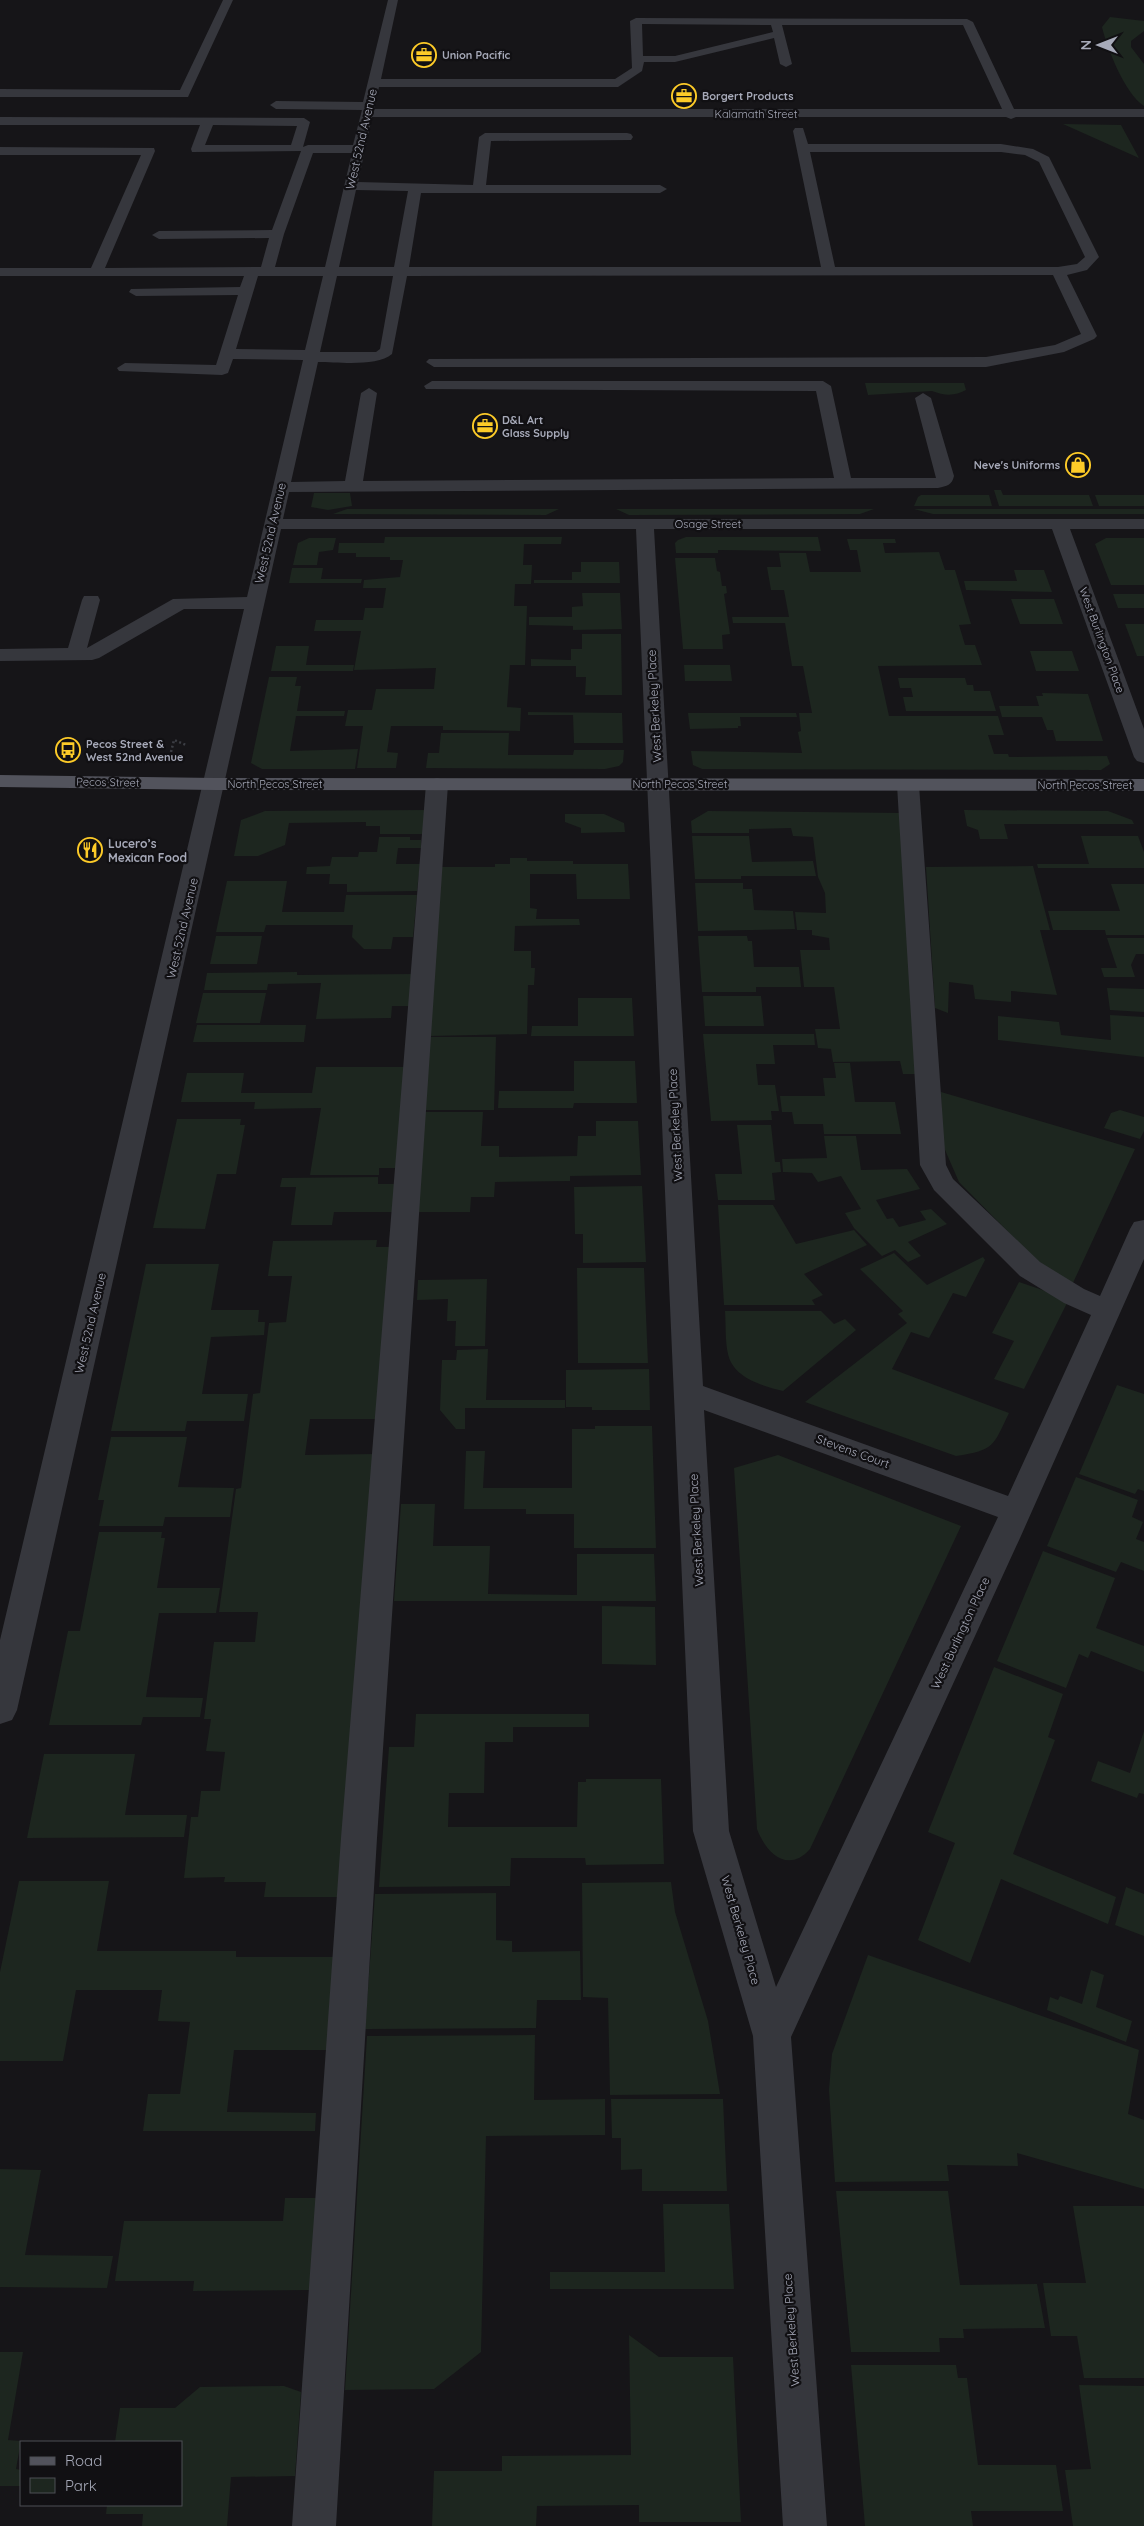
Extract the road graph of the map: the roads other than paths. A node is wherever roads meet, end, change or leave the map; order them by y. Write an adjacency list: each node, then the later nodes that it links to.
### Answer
1 (228, 0): 10 (street)
2 (393, 0): 7 (street, West 52nd Avenue)
3 (776, 21): 4 (street); 5 (street); 20 (street)
4 (778, 34): 5 (street); 6 (street)
5 (638, 59): 9 (street)
6 (786, 64)
7 (374, 83): 8 (street); 15 (street, West 52nd Avenue)
8 (416, 83): 9 (street); 11 (street)
9 (618, 83): 18 (street)
10 (0, 94)
11 (578, 95)
12 (0, 105): 13 (street)
13 (189, 105)
14 (259, 106): 15 (street, Kalamath Street)
15 (368, 109): 17 (street, Kalamath Street); 27 (street, West 52nd Avenue)
16 (1144, 113): 20 (street, Kalamath Street)
17 (571, 114): 18 (street, Kalamath Street); 23 (street)
18 (619, 114): 19 (street, Kalamath Street)
19 (796, 114): 20 (street, Kalamath Street); 25 (street)
20 (1012, 115)
21 (0, 122): 22 (street)
22 (208, 122): 26 (street); 26 (street)
23 (569, 137): 24 (street); 31 (street)
24 (627, 137)
25 (803, 148): 35 (street); 36 (street)
26 (302, 149): 27 (street); 33 (street)
27 (359, 149): 29 (street, West 52nd Avenue)
28 (0, 151): 38 (street)
29 (350, 186): 30 (street); 40 (street, West 52nd Avenue)
30 (415, 189): 31 (street); 41 (street)
31 (479, 189): 32 (street)
32 (660, 189)
33 (277, 234): 34 (street); 39 (street)
34 (159, 235)
35 (828, 271): 36 (street); 41 (street)
36 (1058, 271): 46 (street)
37 (0, 272): 38 (street)
38 (96, 272): 39 (street)
39 (260, 272): 40 (street); 42 (street)
40 (330, 272): 41 (street); 45 (street, West 52nd Avenue)
41 (401, 272): 45 (street)
42 (247, 291): 43 (street); 44 (street)
43 (136, 292)
44 (227, 354): 45 (street); 47 (street)
45 (311, 356): 52 (street, West 52nd Avenue)
46 (434, 362)
47 (125, 368)
48 (432, 386): 51 (street)
49 (369, 392): 53 (street)
50 (923, 398): 55 (street)
51 (844, 484): 54 (street); 55 (street)
52 (280, 487): 53 (street); 56 (street, West 52nd Avenue)
53 (353, 487): 54 (street)
54 (584, 504): 56 (street, Osage Street); 57 (street, Osage Street)
55 (896, 504): 57 (street, Osage Street); 58 (street, Osage Street)
56 (272, 524): 61 (street, West 52nd Avenue)
57 (644, 524): 68 (street, West Berkeley Place)
58 (1059, 524): 59 (street, Osage Street); 64 (street, West Burlington Place)
59 (1144, 524)
60 (91, 600): 62 (street)
61 (255, 603): 62 (street); 66 (street, West 52nd Avenue)
62 (76, 654): 63 (street)
63 (0, 655)
64 (1144, 756)
65 (0, 781): 66 (main road, Pecos Street)
66 (215, 784): 67 (main road, North Pecos Street); 75 (street, West 52nd Avenue)
67 (436, 784): 68 (main road, North Pecos Street); 77 (street)
68 (658, 784): 69 (main road, North Pecos Street); 73 (street, West Berkeley Place)
69 (908, 785): 70 (main road, North Pecos Street); 72 (street)
70 (1144, 785)
71 (1144, 1228): 72 (street, West Burlington Place)
72 (1107, 1310): 74 (street, West Burlington Place)
73 (688, 1392): 74 (street, Stevens Court); 76 (street, West Berkeley Place)
74 (1016, 1511): 76 (street, West Burlington Place)
75 (0, 1710)
76 (772, 2036): 78 (street, West Berkeley Place)
77 (314, 2526)
78 (804, 2526)

